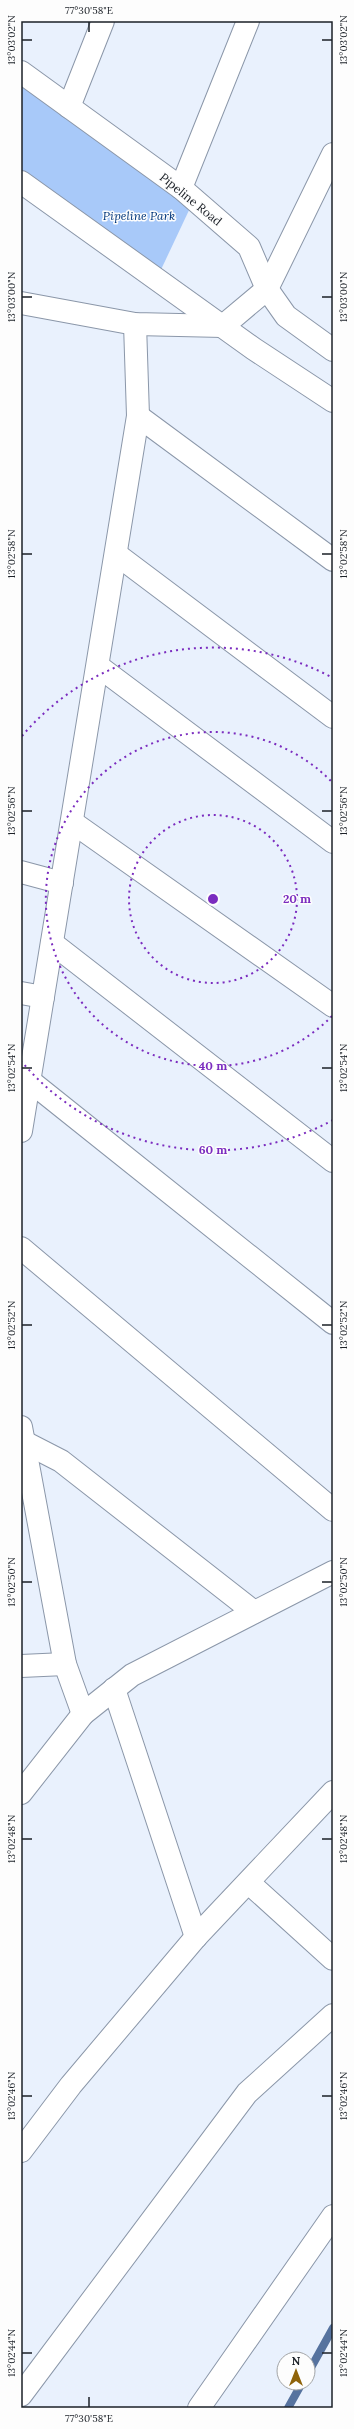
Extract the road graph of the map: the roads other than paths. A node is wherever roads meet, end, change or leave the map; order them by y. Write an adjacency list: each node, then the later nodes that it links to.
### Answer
1 (103, 21): 4 (street)
2 (248, 21): 7 (street)
3 (21, 72): 4 (street, Pipeline Road)
4 (68, 107): 7 (street, Pipeline Road)
5 (333, 154): 8 (street)
6 (21, 182): 11 (street)
7 (180, 188): 8 (street, Pipeline Road)
8 (267, 289): 11 (street); 12 (street, Pipeline Road)
9 (21, 303): 10 (street)
10 (135, 324): 11 (street); 14 (street)
11 (223, 326): 13 (street)
12 (333, 350)
13 (333, 400)
14 (138, 416): 15 (street); 16 (street)
15 (116, 554): 17 (street); 18 (street)
16 (333, 560)
17 (98, 666): 19 (street); 20 (street)
18 (333, 717)
19 (72, 822): 22 (street); 26 (street)
20 (333, 842)
21 (21, 872): 22 (street)
22 (62, 883): 23 (street)
23 (52, 943): 25 (street); 29 (street)
24 (21, 993): 25 (street)
25 (43, 997): 27 (street)
26 (333, 1006)
27 (26, 1091): 28 (street); 31 (street)
28 (21, 1132)
29 (333, 1161)
30 (21, 1248): 33 (street)
31 (333, 1324)
32 (22, 1434): 35 (street); 36 (street)
33 (333, 1510)
34 (333, 1572): 35 (street)
35 (254, 1612): 38 (street)
36 (65, 1664): 37 (street); 39 (street)
37 (21, 1666)
38 (114, 1689): 39 (street); 43 (street)
39 (83, 1714): 41 (street)
40 (333, 1792): 42 (street)
41 (21, 1793)
42 (249, 1883): 43 (street); 44 (street)
43 (196, 1937): 46 (street)
44 (333, 1959)
45 (333, 2014): 48 (street)
46 (21, 2151)
47 (333, 2216): 49 (street)
48 (21, 2395)
49 (198, 2408)

